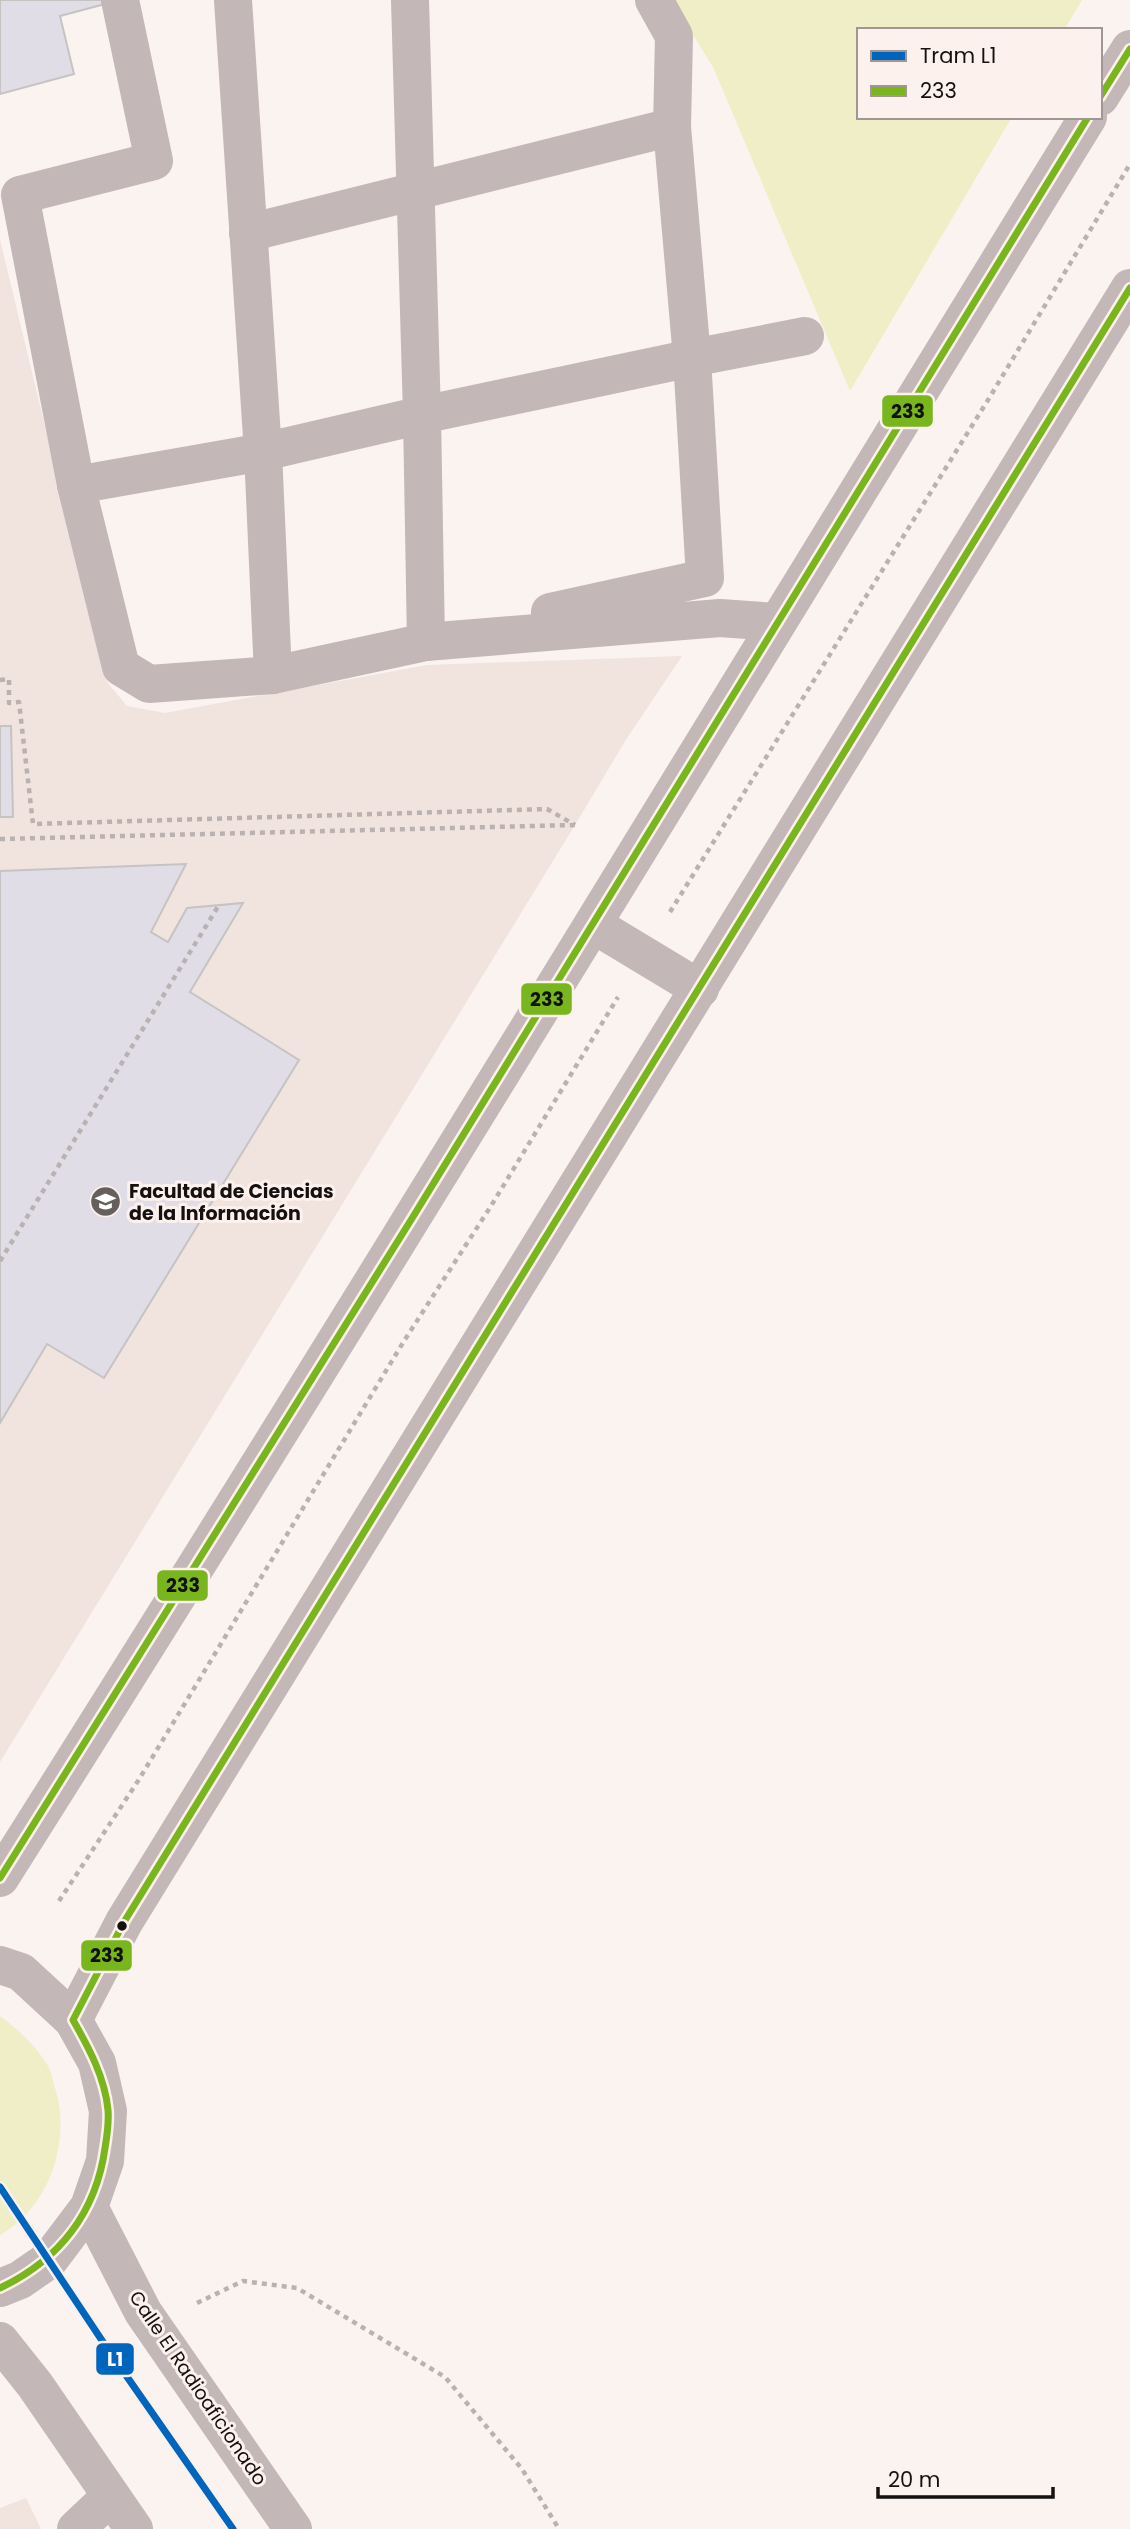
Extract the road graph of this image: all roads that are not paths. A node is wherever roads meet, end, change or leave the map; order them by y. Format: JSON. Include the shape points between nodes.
{"nodes":[{"id":1,"x":120,"y":0,"type":"edge"},
{"id":2,"x":233,"y":0,"type":"edge"},
{"id":3,"x":410,"y":0,"type":"edge"},
{"id":4,"x":654,"y":0,"type":"edge"},
{"id":5,"x":1130,"y":49,"type":"edge"},
{"id":6,"x":1102,"y":94,"type":"edge"},
{"id":7,"x":1087,"y":119,"type":"edge"},
{"id":8,"x":673,"y":127,"type":"junction"},
{"id":9,"x":415,"y":191,"type":"junction"},
{"id":10,"x":248,"y":233,"type":"junction"},
{"id":11,"x":1130,"y":288,"type":"edge"},
{"id":12,"x":805,"y":336,"type":"dead end"},
{"id":13,"x":692,"y":358,"type":"junction"},
{"id":14,"x":422,"y":415,"type":"junction"},
{"id":15,"x":263,"y":452,"type":"junction"},
{"id":16,"x":76,"y":485,"type":"junction"},
{"id":17,"x":777,"y":622,"type":"junction"},
{"id":18,"x":538,"y":633,"type":"junction"},
{"id":19,"x":426,"y":642,"type":"junction"},
{"id":20,"x":273,"y":675,"type":"junction"},
{"id":21,"x":594,"y":925,"type":"junction"},
{"id":22,"x":699,"y":989,"type":"junction"},
{"id":23,"x":0,"y":1878,"type":"edge"},
{"id":24,"x":0,"y":1965,"type":"edge"},
{"id":25,"x":73,"y":2020,"type":"junction"},
{"id":26,"x":89,"y":2207,"type":"junction"},
{"id":27,"x":0,"y":2288,"type":"edge"},
{"id":28,"x":0,"y":2341,"type":"edge"},
{"id":29,"x":111,"y":2497,"type":"junction"},
{"id":30,"x":76,"y":2529,"type":"edge"},
{"id":31,"x":134,"y":2529,"type":"edge"},
{"id":32,"x":293,"y":2529,"type":"edge"}],
"edges":[{"from":1,"to":16,"type":"street","via":[[154,161],[20,195]]},
{"from":2,"to":10,"type":"street"},
{"from":3,"to":9,"type":"street"},
{"from":4,"to":8,"type":"street","via":[[674,36]]},
{"from":5,"to":6,"type":"street"},
{"from":7,"to":17,"type":"street"},
{"from":8,"to":9,"type":"street"},
{"from":8,"to":13,"type":"street"},
{"from":9,"to":10,"type":"street"},
{"from":9,"to":14,"type":"street"},
{"from":10,"to":15,"type":"street"},
{"from":11,"to":22,"type":"street"},
{"from":12,"to":13,"type":"street"},
{"from":13,"to":14,"type":"street"},
{"from":13,"to":18,"type":"street","via":[[705,578],[541,614]]},
{"from":14,"to":15,"type":"street"},
{"from":14,"to":19,"type":"street"},
{"from":15,"to":16,"type":"street"},
{"from":15,"to":20,"type":"street"},
{"from":16,"to":20,"type":"street","via":[[121,667],[149,684]]},
{"from":17,"to":18,"type":"street","via":[[720,618]]},
{"from":17,"to":21,"type":"street"},
{"from":18,"to":19,"type":"street"},
{"from":19,"to":20,"type":"street"},
{"from":21,"to":22,"type":"street"},
{"from":21,"to":23,"type":"street"},
{"from":22,"to":25,"type":"street","via":[[124,1922]]},
{"from":24,"to":25,"type":"street","via":[[21,1972]]},
{"from":25,"to":26,"type":"street","via":[[97,2063],[108,2111],[105,2161]]},
{"from":26,"to":27,"type":"street","via":[[49,2260]]},
{"from":26,"to":32,"type":"street","name":"Calle El Radioaficionado","via":[[143,2312]]},
{"from":28,"to":29,"type":"street"},
{"from":29,"to":30,"type":"street"},
{"from":29,"to":31,"type":"street"}]}
